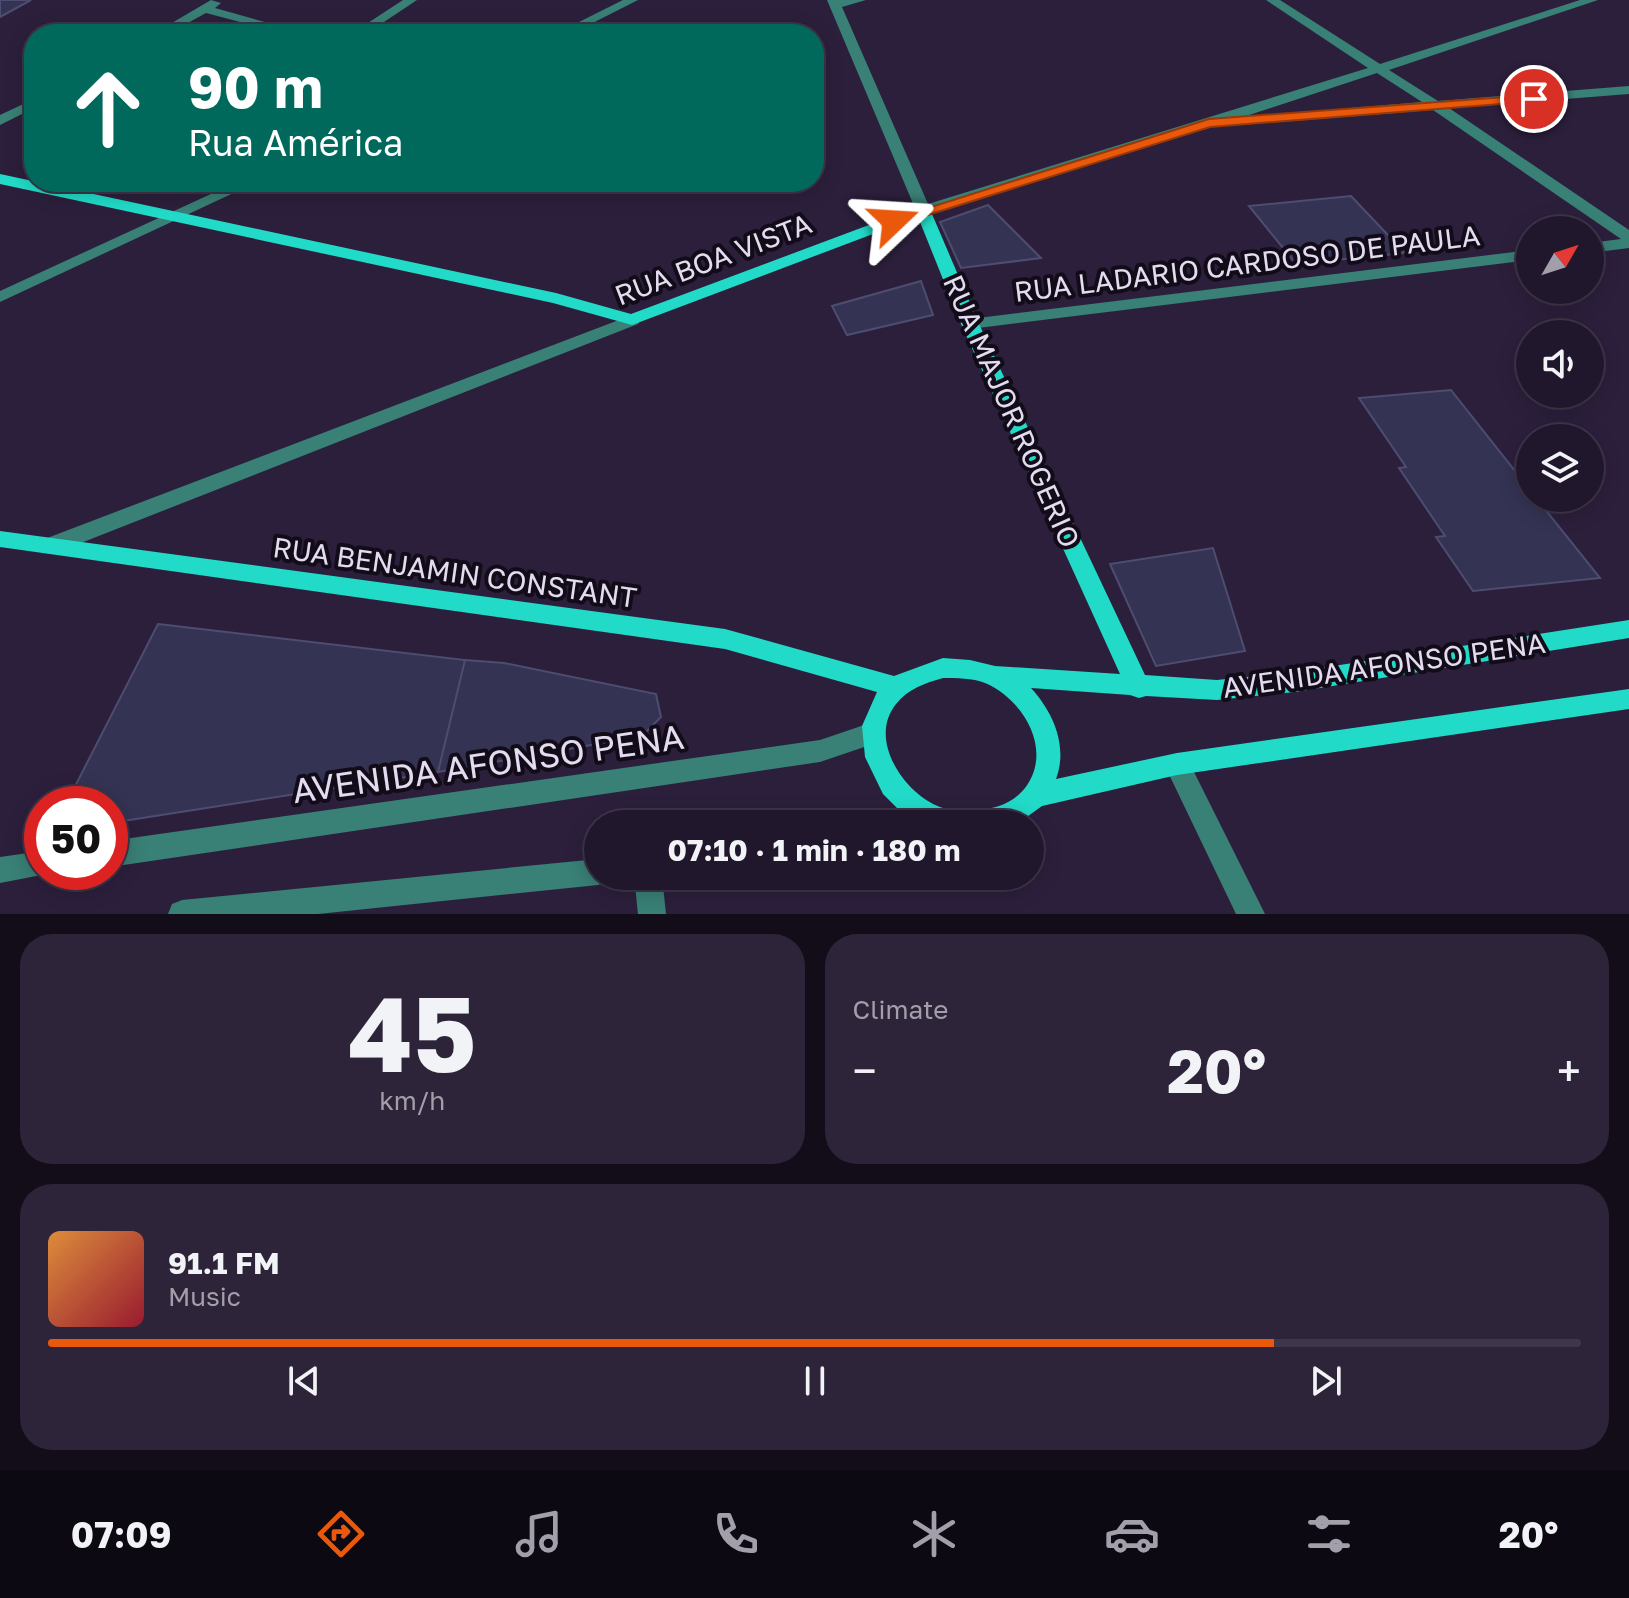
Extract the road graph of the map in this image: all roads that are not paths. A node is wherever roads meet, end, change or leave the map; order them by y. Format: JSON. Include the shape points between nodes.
{"nodes":[{"id":1,"x":220,"y":0,"type":"edge"},
{"id":2,"x":411,"y":0,"type":"edge"},
{"id":3,"x":632,"y":0,"type":"edge"},
{"id":4,"x":860,"y":0,"type":"edge"},
{"id":5,"x":1272,"y":0,"type":"edge"},
{"id":6,"x":1592,"y":0,"type":"edge"},
{"id":7,"x":834,"y":3,"type":"edge"},
{"id":8,"x":205,"y":9,"type":"junction"},
{"id":9,"x":177,"y":24,"type":"edge"},
{"id":10,"x":263,"y":24,"type":"edge"},
{"id":11,"x":373,"y":24,"type":"edge"},
{"id":12,"x":582,"y":24,"type":"edge"},
{"id":13,"x":1374,"y":68,"type":"junction"},
{"id":14,"x":1629,"y":90,"type":"edge"},
{"id":15,"x":1438,"y":107,"type":"junction"},
{"id":16,"x":24,"y":108,"type":"edge"},
{"id":17,"x":0,"y":121,"type":"edge"},
{"id":18,"x":1209,"y":123,"type":"junction"},
{"id":19,"x":0,"y":179,"type":"edge"},
{"id":20,"x":24,"y":184,"type":"edge"},
{"id":21,"x":58,"y":192,"type":"edge"},
{"id":22,"x":228,"y":192,"type":"edge"},
{"id":23,"x":923,"y":210,"type":"junction"},
{"id":24,"x":173,"y":218,"type":"junction"},
{"id":25,"x":1629,"y":240,"type":"edge"},
{"id":26,"x":1604,"y":245,"type":"edge"},
{"id":27,"x":1516,"y":257,"type":"edge"},
{"id":28,"x":0,"y":297,"type":"edge"},
{"id":29,"x":632,"y":320,"type":"junction"},
{"id":30,"x":970,"y":324,"type":"junction"},
{"id":31,"x":0,"y":539,"type":"edge"},
{"id":32,"x":50,"y":546,"type":"junction"},
{"id":33,"x":1629,"y":629,"type":"edge"},
{"id":34,"x":995,"y":676,"type":"junction"},
{"id":35,"x":897,"y":687,"type":"junction"},
{"id":36,"x":1139,"y":688,"type":"junction"},
{"id":37,"x":1629,"y":699,"type":"edge"},
{"id":38,"x":873,"y":733,"type":"junction"},
{"id":39,"x":1177,"y":764,"type":"junction"},
{"id":40,"x":1035,"y":796,"type":"junction"},
{"id":41,"x":919,"y":810,"type":"edge"},
{"id":42,"x":1018,"y":810,"type":"edge"},
{"id":43,"x":128,"y":851,"type":"edge"},
{"id":44,"x":24,"y":867,"type":"edge"},
{"id":45,"x":0,"y":870,"type":"edge"},
{"id":46,"x":584,"y":873,"type":"edge"},
{"id":47,"x":649,"y":890,"type":"edge"},
{"id":48,"x":182,"y":914,"type":"edge"},
{"id":49,"x":652,"y":914,"type":"edge"},
{"id":50,"x":1251,"y":914,"type":"edge"}],
"edges":[{"from":1,"to":8,"type":"street"},
{"from":2,"to":11,"type":"street"},
{"from":3,"to":12,"type":"street"},
{"from":4,"to":7,"type":"street"},
{"from":5,"to":13,"type":"street"},
{"from":6,"to":13,"type":"street","name":"RUA BOA VISTA"},
{"from":7,"to":23,"type":"street","name":"RUA MAJOR ROGERIO"},
{"from":8,"to":9,"type":"street"},
{"from":8,"to":10,"type":"street"},
{"from":13,"to":15,"type":"street"},
{"from":13,"to":18,"type":"street","name":"RUA BOA VISTA"},
{"from":14,"to":15,"type":"street"},
{"from":15,"to":18,"type":"street"},
{"from":15,"to":25,"type":"street"},
{"from":16,"to":17,"type":"street"},
{"from":18,"to":23,"type":"street","name":"RUA BOA VISTA"},
{"from":19,"to":20,"type":"main road"},
{"from":21,"to":24,"type":"main road"},
{"from":22,"to":24,"type":"street"},
{"from":23,"to":29,"type":"main road","name":"RUA BOA VISTA"},
{"from":23,"to":30,"type":"main road","name":"RUA MAJOR ROGERIO"},
{"from":24,"to":28,"type":"street"},
{"from":24,"to":29,"type":"main road","via":[[556,298]]},
{"from":25,"to":26,"type":"street"},
{"from":27,"to":30,"type":"street","name":"RUA LADARIO CARDOSO DE PAULA"},
{"from":29,"to":32,"type":"street","name":"RUA BOA VISTA"},
{"from":30,"to":36,"type":"main road","name":"RUA MAJOR ROGERIO"},
{"from":31,"to":32,"type":"main road","name":"RUA BENJAMIN CONSTANT"},
{"from":32,"to":35,"type":"main road","name":"RUA BENJAMIN CONSTANT","via":[[725,639]]},
{"from":33,"to":36,"type":"main road","name":"AVENIDA AFONSO PENA","via":[[1295,682],[1217,690]]},
{"from":34,"to":35,"type":"main road","name":"AVENIDA AFONSO PENA","via":[[943,668]]},
{"from":34,"to":36,"type":"main road","name":"AVENIDA AFONSO PENA"},
{"from":34,"to":40,"type":"main road","name":"AVENIDA AFONSO PENA","via":[[1019,691],[1047,732],[1046,776]]},
{"from":35,"to":38,"type":"main road","via":[[885,700]]},
{"from":37,"to":39,"type":"main road"},
{"from":38,"to":41,"type":"main road","via":[[877,761],[890,786]]},
{"from":38,"to":43,"type":"street","name":"AVENIDA AFONSO PENA","via":[[820,751]]},
{"from":39,"to":40,"type":"main road"},
{"from":39,"to":50,"type":"street"},
{"from":40,"to":42,"type":"main road"},
{"from":44,"to":45,"type":"street"},
{"from":46,"to":48,"type":"street"},
{"from":47,"to":49,"type":"street"}]}
